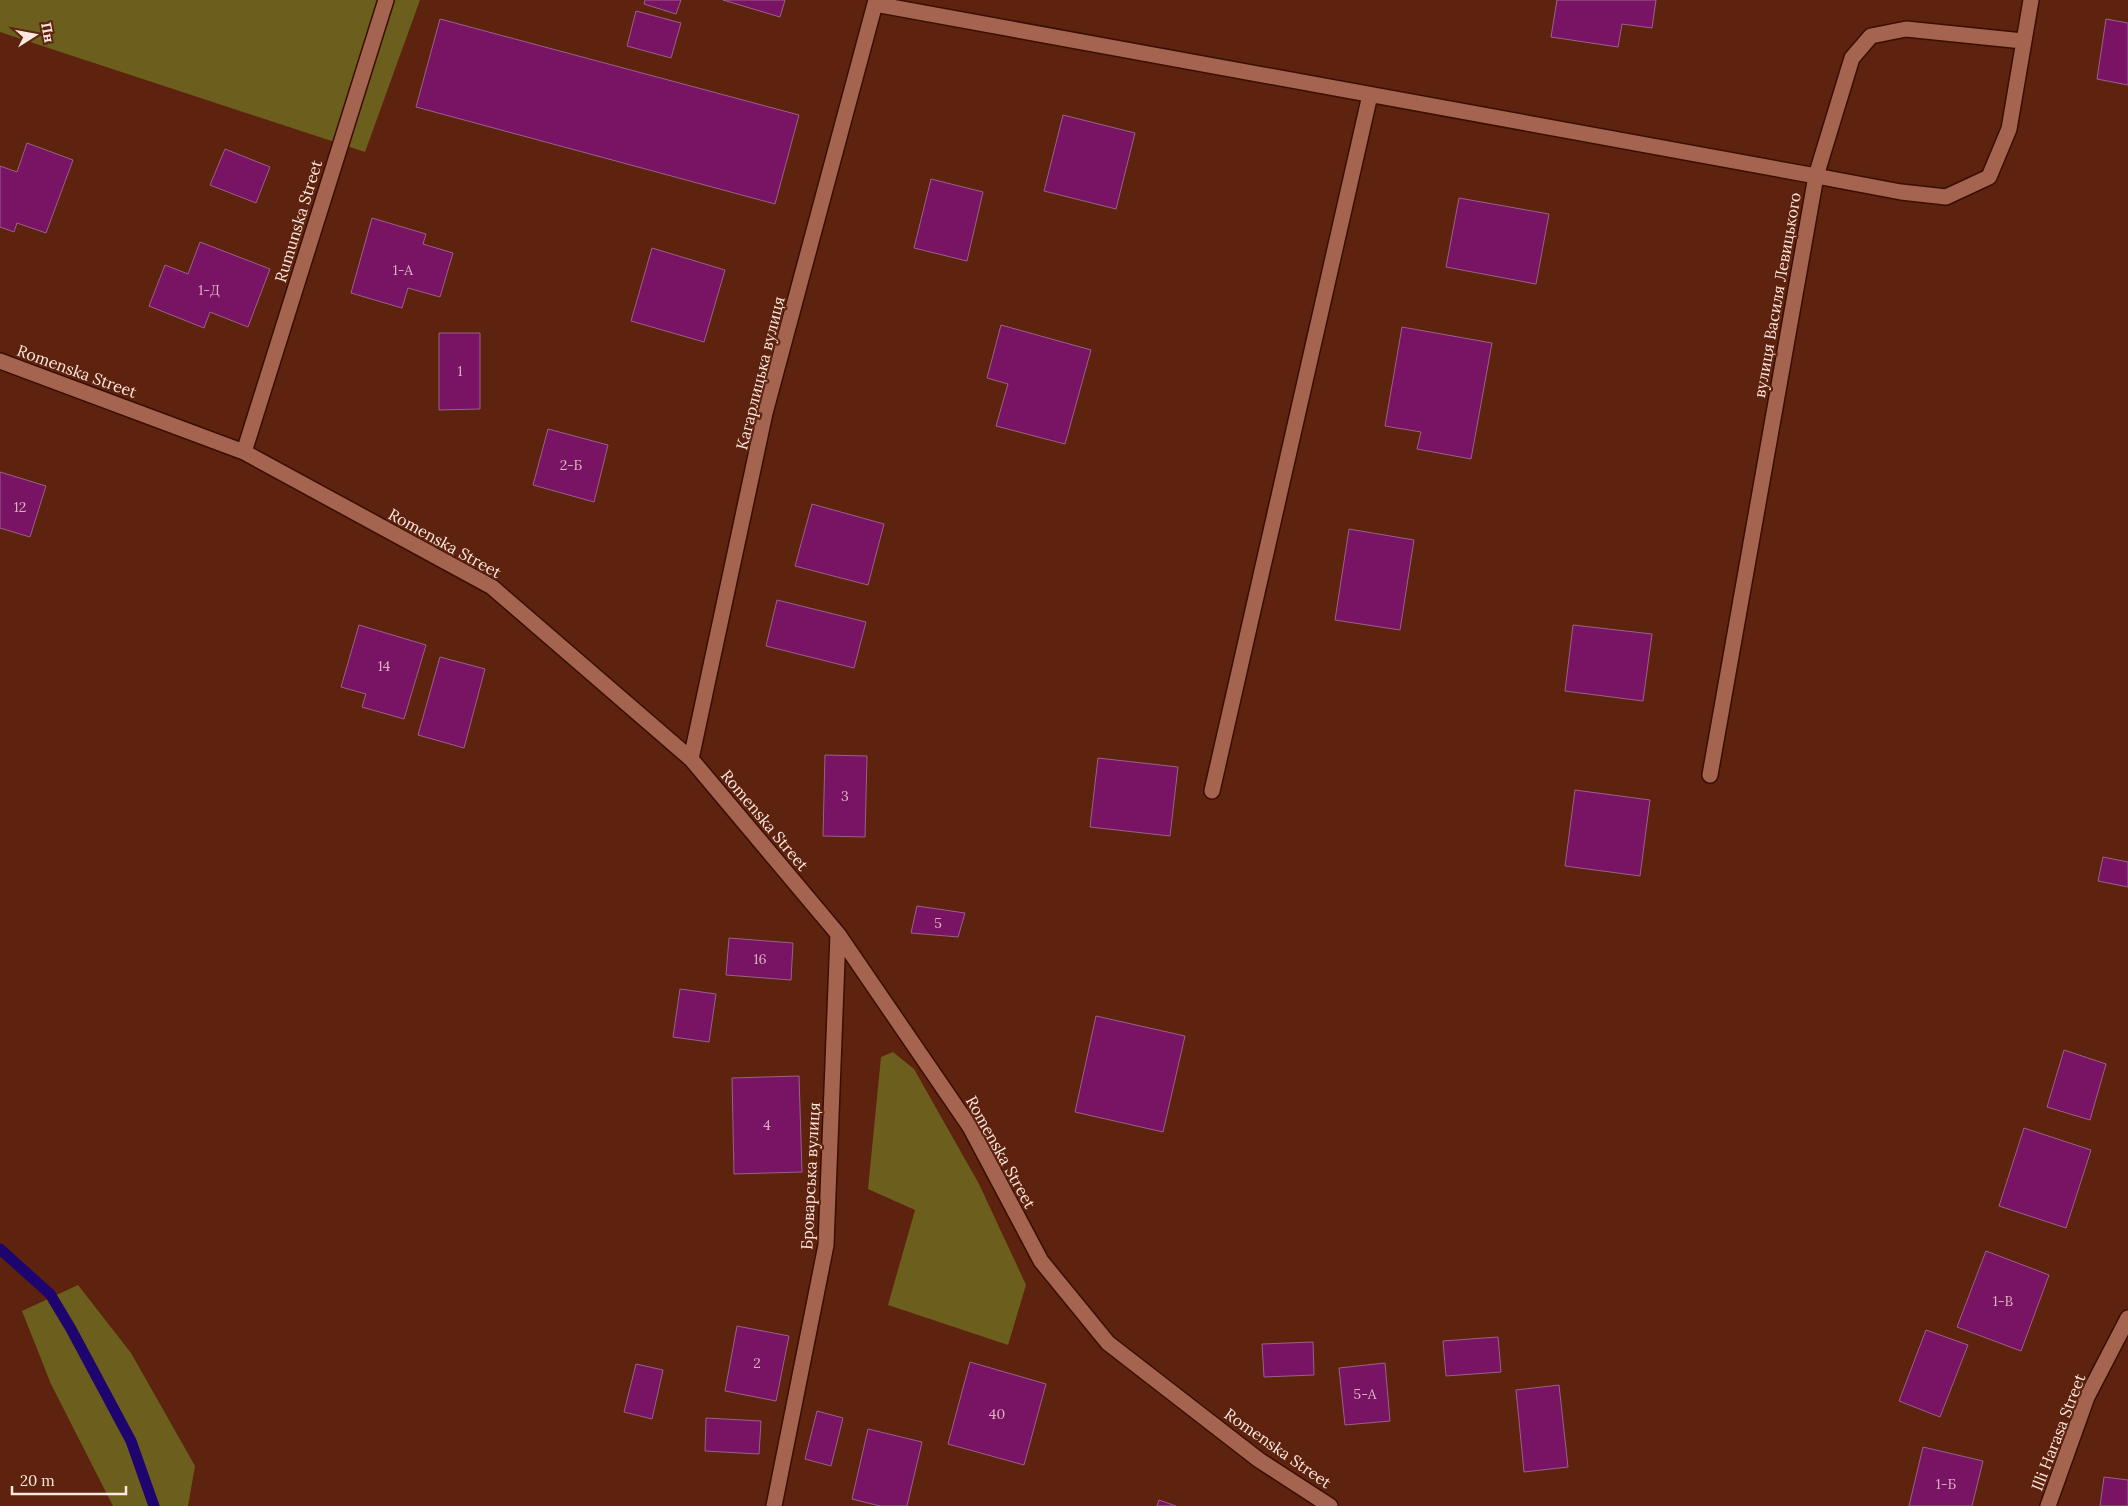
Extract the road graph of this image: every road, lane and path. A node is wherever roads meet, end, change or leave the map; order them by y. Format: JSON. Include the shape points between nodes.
{"nodes":[{"id":1,"x":386,"y":0,"type":"edge"},
{"id":2,"x":2031,"y":0,"type":"edge"},
{"id":3,"x":876,"y":2,"type":"edge"},
{"id":4,"x":2023,"y":41,"type":"junction"},
{"id":5,"x":1370,"y":95,"type":"junction"},
{"id":6,"x":1816,"y":176,"type":"junction"},
{"id":7,"x":0,"y":361,"type":"edge"},
{"id":8,"x":244,"y":452,"type":"junction"},
{"id":9,"x":691,"y":759,"type":"junction"},
{"id":10,"x":1710,"y":775,"type":"dead end"},
{"id":11,"x":1212,"y":791,"type":"dead end"},
{"id":12,"x":838,"y":934,"type":"junction"},
{"id":13,"x":2128,"y":1318,"type":"edge"},
{"id":14,"x":774,"y":1506,"type":"edge"},
{"id":15,"x":1330,"y":1506,"type":"edge"},
{"id":16,"x":2048,"y":1506,"type":"edge"}],
"edges":[{"from":1,"to":8,"type":"street","name":"Rumunska Street"},
{"from":2,"to":4,"type":"street","name":"вулиця Василя Левицького"},
{"from":3,"to":5,"type":"street"},
{"from":3,"to":9,"type":"street","name":"Кагарлицька вулиця","via":[[766,413]]},
{"from":4,"to":6,"type":"street","via":[[1906,29],[1871,36],[1852,58]]},
{"from":4,"to":6,"type":"street","name":"вулиця Василя Левицького","via":[[2009,129],[1989,177],[1946,197]]},
{"from":5,"to":6,"type":"street"},
{"from":5,"to":11,"type":"street"},
{"from":6,"to":10,"type":"street","name":"вулиця Василя Левицького"},
{"from":7,"to":8,"type":"street","name":"Romenska Street"},
{"from":8,"to":9,"type":"street","name":"Romenska Street","via":[[492,587]]},
{"from":9,"to":12,"type":"street","name":"Romenska Street"},
{"from":12,"to":14,"type":"street","name":"Броварська вулиця","via":[[826,1245]]},
{"from":12,"to":15,"type":"street","name":"Romenska Street","via":[[970,1127],[1041,1260],[1108,1343],[1259,1460]]},
{"from":13,"to":16,"type":"street","name":"Illi Harasa Street","via":[[2087,1397]]}]}
